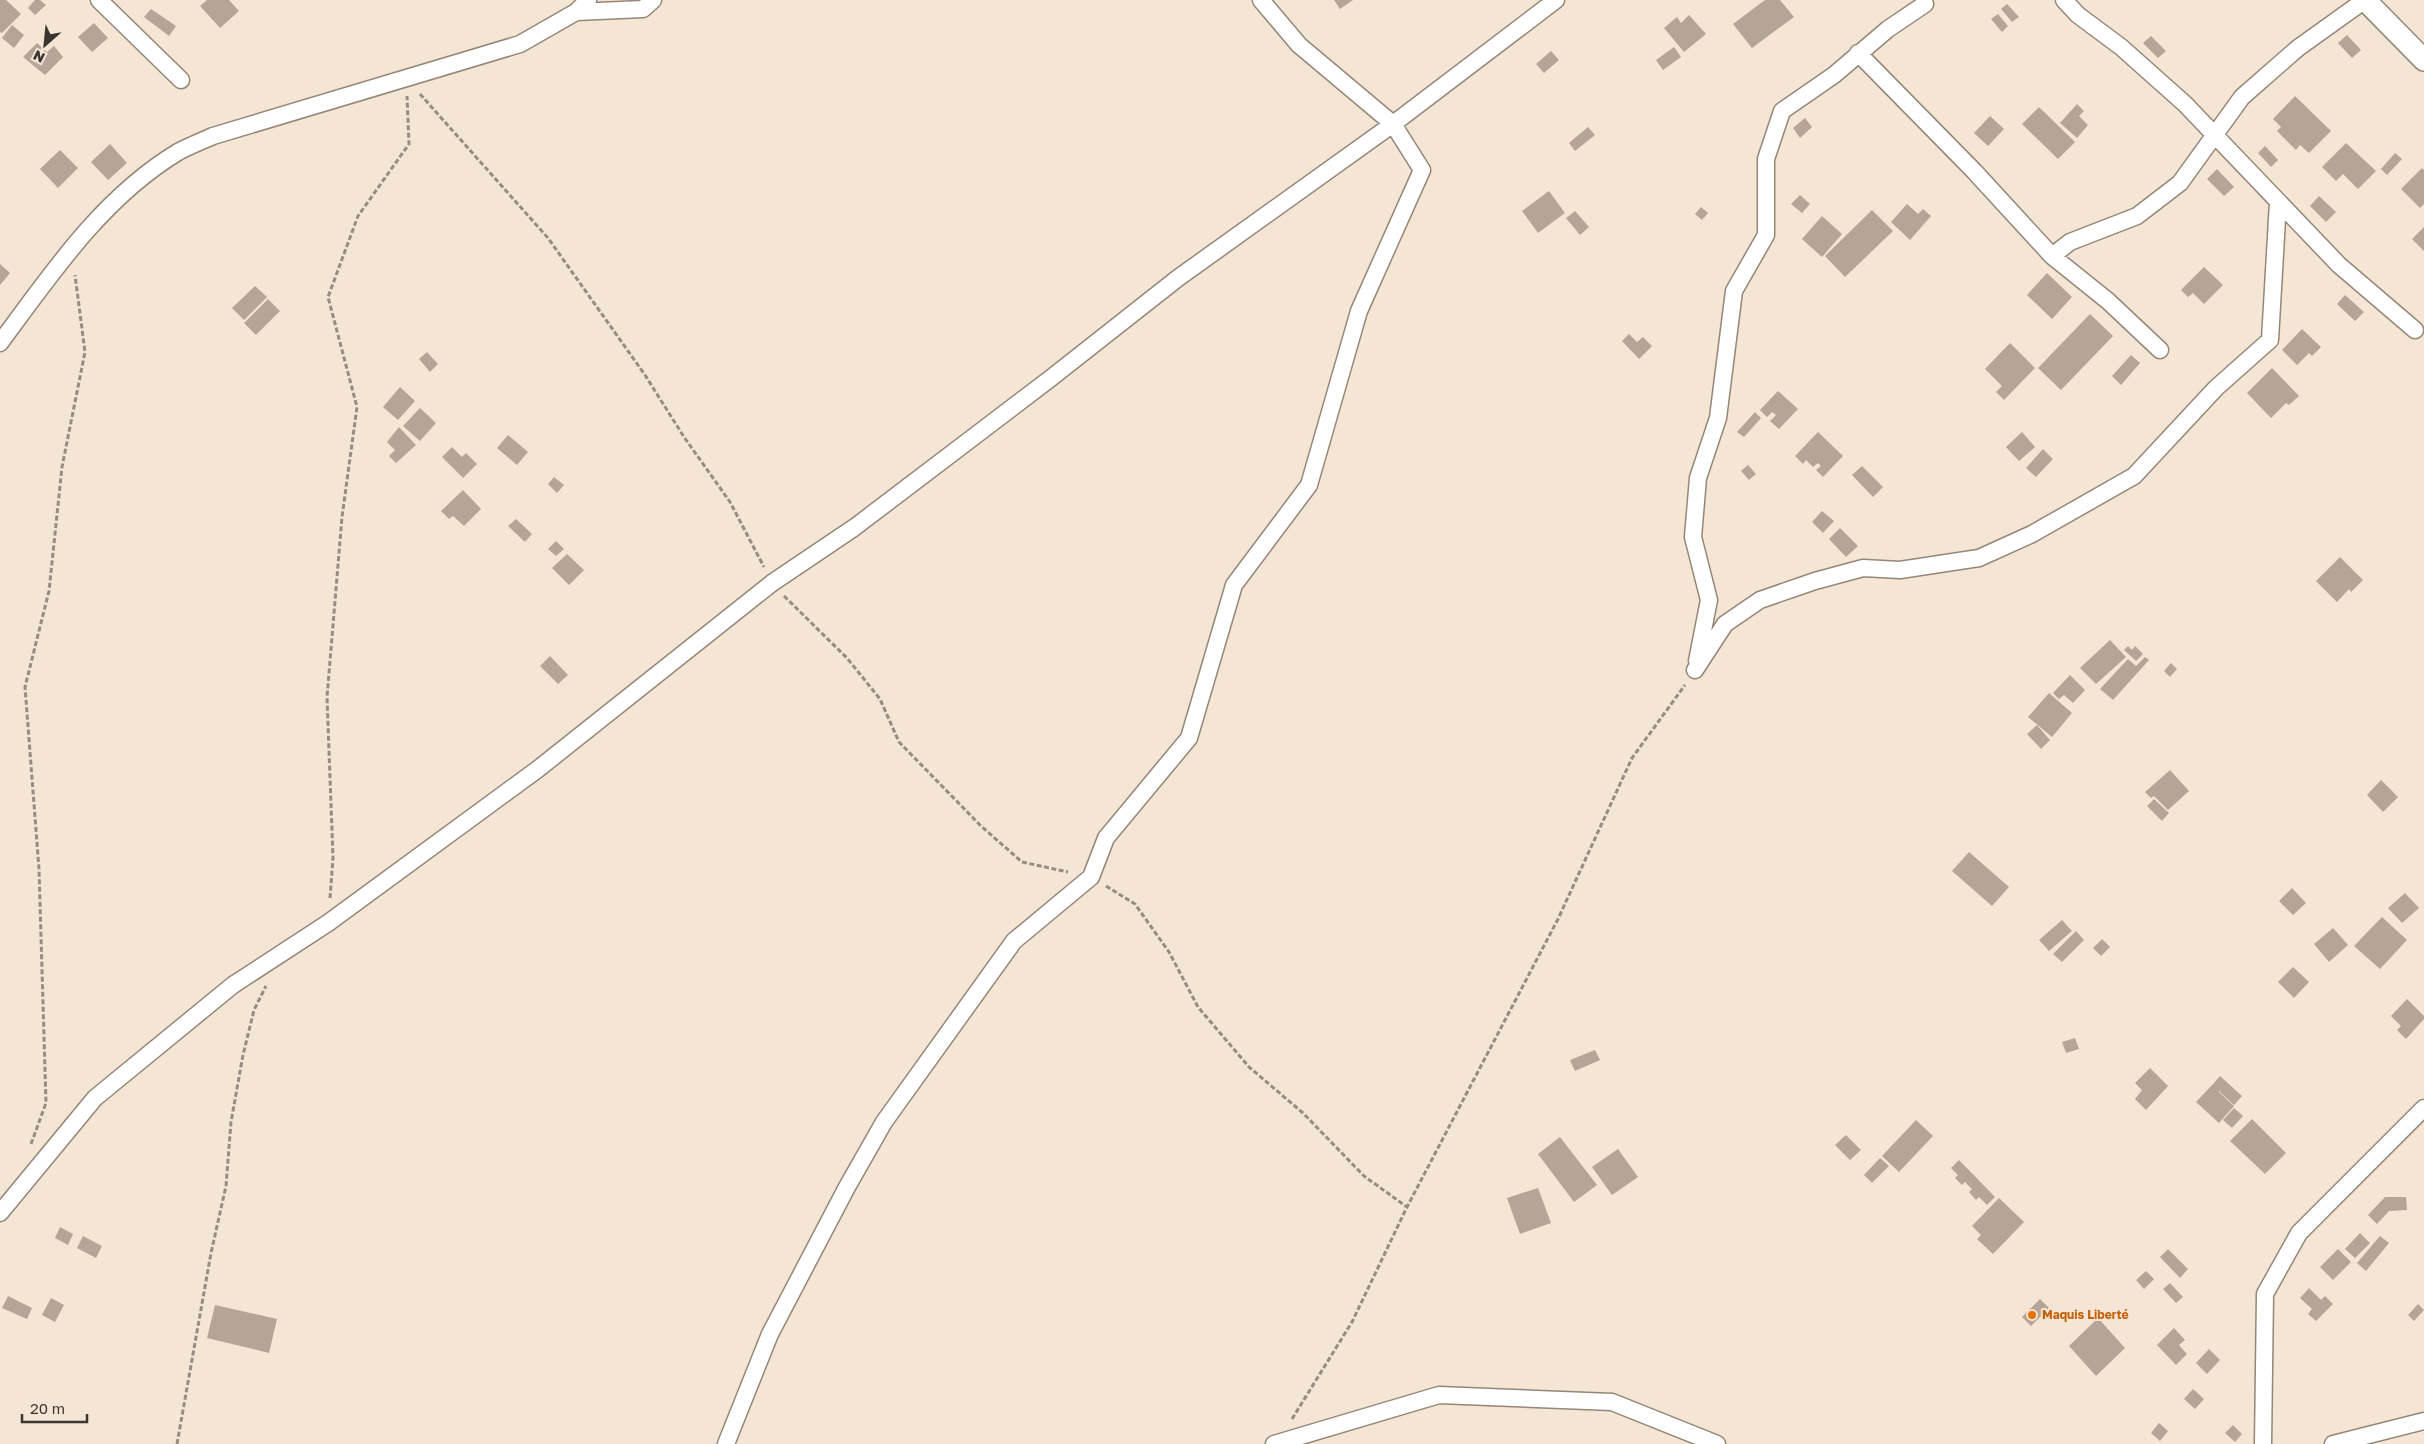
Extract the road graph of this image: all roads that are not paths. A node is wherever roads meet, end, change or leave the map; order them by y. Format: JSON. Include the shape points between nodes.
{"nodes":[{"id":1,"x":99,"y":0,"type":"edge"},
{"id":2,"x":588,"y":0,"type":"edge"},
{"id":3,"x":653,"y":0,"type":"edge"},
{"id":4,"x":1261,"y":0,"type":"edge"},
{"id":5,"x":1556,"y":0,"type":"edge"},
{"id":6,"x":2064,"y":0,"type":"edge"},
{"id":7,"x":2365,"y":0,"type":"edge"},
{"id":8,"x":1925,"y":1,"type":"edge"},
{"id":9,"x":576,"y":12,"type":"junction"},
{"id":10,"x":1858,"y":53,"type":"junction"},
{"id":11,"x":2424,"y":60,"type":"edge"},
{"id":12,"x":181,"y":80,"type":"dead end"},
{"id":13,"x":1393,"y":124,"type":"junction"},
{"id":14,"x":2213,"y":135,"type":"junction"},
{"id":15,"x":2278,"y":202,"type":"junction"},
{"id":16,"x":2052,"y":256,"type":"junction"},
{"id":17,"x":2415,"y":330,"type":"dead end"},
{"id":18,"x":0,"y":343,"type":"edge"},
{"id":19,"x":2160,"y":350,"type":"dead end"},
{"id":20,"x":2424,"y":1108,"type":"edge"},
{"id":21,"x":0,"y":1213,"type":"edge"},
{"id":22,"x":2424,"y":1421,"type":"edge"},
{"id":23,"x":1275,"y":1443,"type":"edge"},
{"id":24,"x":726,"y":1444,"type":"edge"},
{"id":25,"x":1717,"y":1444,"type":"edge"},
{"id":26,"x":2263,"y":1444,"type":"edge"},
{"id":27,"x":2334,"y":1444,"type":"edge"}],
"edges":[{"from":1,"to":12,"type":"street"},
{"from":2,"to":9,"type":"street"},
{"from":3,"to":9,"type":"street","via":[[643,9]]},
{"from":4,"to":13,"type":"street","via":[[1299,46]]},
{"from":5,"to":13,"type":"street"},
{"from":6,"to":14,"type":"street","via":[[2185,104]]},
{"from":7,"to":11,"type":"street"},
{"from":7,"to":14,"type":"street","via":[[2298,48],[2242,97]]},
{"from":8,"to":10,"type":"street"},
{"from":9,"to":18,"type":"street","via":[[520,44],[213,136],[179,152],[126,190],[71,247]]},
{"from":10,"to":15,"type":"street","via":[[1834,75],[1782,111],[1766,159],[1766,235],[1734,291],[1718,418],[1698,478],[1693,537],[1709,600],[1695,670],[1725,624],[1760,600],[1864,568],[1900,570],[1979,558],[2032,534],[2134,476],[2216,388],[2270,340]]},
{"from":10,"to":16,"type":"street","via":[[1974,170]]},
{"from":13,"to":21,"type":"street","via":[[1178,278],[855,528],[772,583],[538,769],[328,923],[232,985],[95,1098]]},
{"from":13,"to":24,"type":"street","via":[[1422,170],[1359,311],[1309,485],[1234,585],[1188,738],[1106,838],[1091,877],[1014,941],[884,1122],[770,1334]]},
{"from":14,"to":15,"type":"street"},
{"from":14,"to":16,"type":"street","via":[[2180,183],[2137,216],[2070,242]]},
{"from":15,"to":17,"type":"street","via":[[2339,265]]},
{"from":16,"to":19,"type":"street","via":[[2108,301]]},
{"from":20,"to":26,"type":"street","via":[[2299,1233],[2265,1294]]},
{"from":22,"to":27,"type":"street"},
{"from":23,"to":25,"type":"street","via":[[1439,1395],[1612,1402]]}]}
